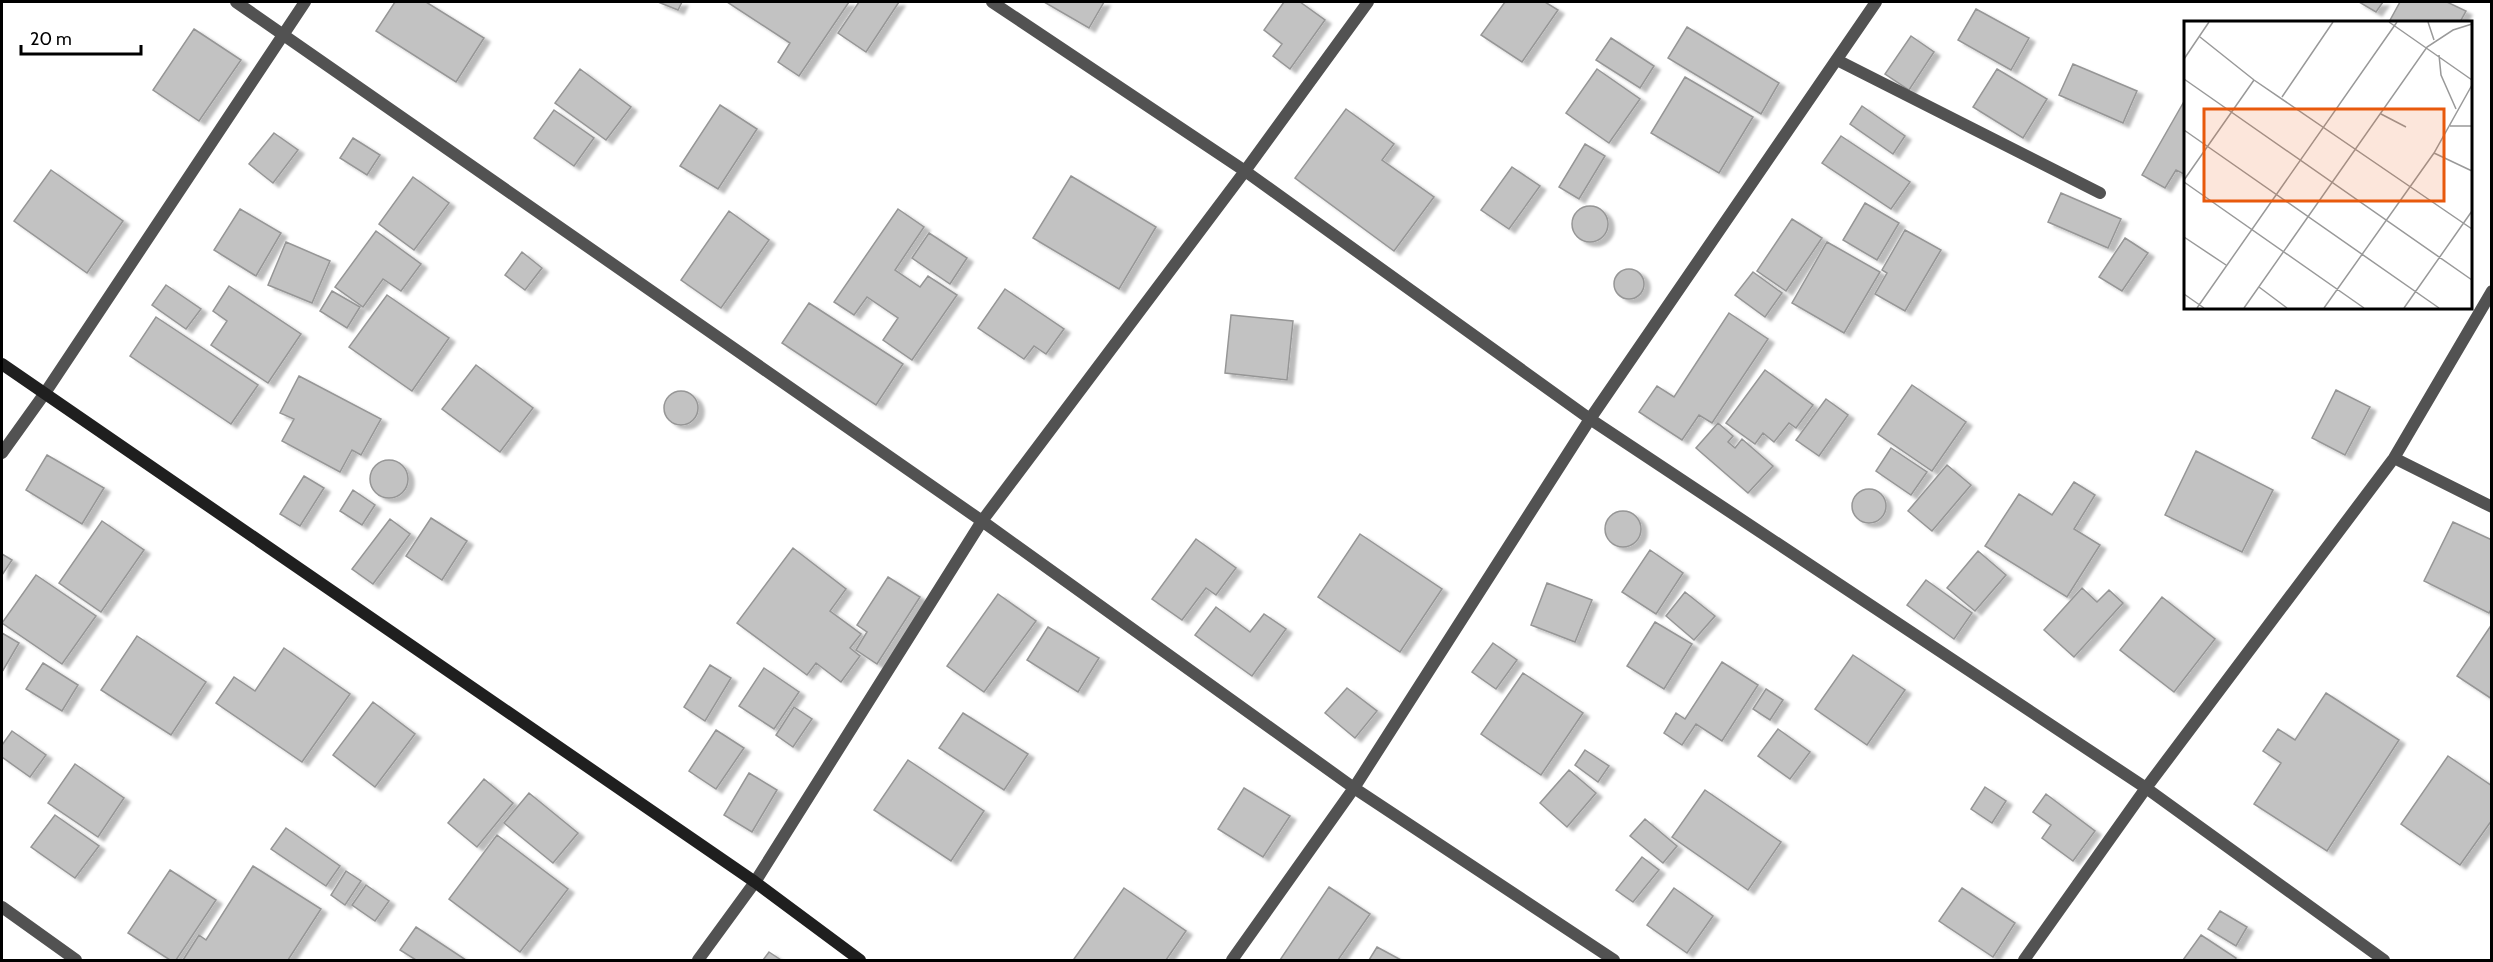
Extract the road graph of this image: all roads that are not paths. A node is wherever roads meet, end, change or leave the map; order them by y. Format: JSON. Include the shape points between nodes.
{"nodes":[{"id":1,"x":236,"y":2,"type":"edge"},
{"id":2,"x":305,"y":2,"type":"edge"},
{"id":3,"x":992,"y":2,"type":"edge"},
{"id":4,"x":1368,"y":2,"type":"edge"},
{"id":5,"x":1876,"y":2,"type":"edge"},
{"id":6,"x":282,"y":34,"type":"junction"},
{"id":7,"x":1837,"y":60,"type":"junction"},
{"id":8,"x":1245,"y":171,"type":"junction"},
{"id":9,"x":2100,"y":193,"type":"dead end"},
{"id":10,"x":2492,"y":291,"type":"edge"},
{"id":11,"x":2,"y":364,"type":"edge"},
{"id":12,"x":45,"y":393,"type":"junction"},
{"id":13,"x":1590,"y":419,"type":"junction"},
{"id":14,"x":2,"y":453,"type":"edge"},
{"id":15,"x":2394,"y":458,"type":"junction"},
{"id":16,"x":2492,"y":507,"type":"edge"},
{"id":17,"x":982,"y":521,"type":"junction"},
{"id":18,"x":1354,"y":788,"type":"junction"},
{"id":19,"x":2146,"y":788,"type":"junction"},
{"id":20,"x":755,"y":882,"type":"junction"},
{"id":21,"x":2,"y":907,"type":"edge"},
{"id":22,"x":76,"y":960,"type":"edge"},
{"id":23,"x":698,"y":960,"type":"edge"},
{"id":24,"x":860,"y":960,"type":"edge"},
{"id":25,"x":1232,"y":960,"type":"edge"},
{"id":26,"x":1614,"y":960,"type":"edge"},
{"id":27,"x":2024,"y":960,"type":"edge"},
{"id":28,"x":2384,"y":960,"type":"edge"}],
"edges":[{"from":1,"to":6,"type":"street"},
{"from":2,"to":6,"type":"street"},
{"from":3,"to":8,"type":"street"},
{"from":4,"to":8,"type":"street"},
{"from":5,"to":7,"type":"street"},
{"from":6,"to":12,"type":"street"},
{"from":6,"to":17,"type":"street"},
{"from":7,"to":9,"type":"street"},
{"from":7,"to":13,"type":"street"},
{"from":8,"to":13,"type":"street"},
{"from":8,"to":17,"type":"street"},
{"from":10,"to":15,"type":"street"},
{"from":11,"to":12,"type":"street"},
{"from":12,"to":14,"type":"street"},
{"from":12,"to":20,"type":"street"},
{"from":13,"to":18,"type":"street"},
{"from":13,"to":19,"type":"street"},
{"from":15,"to":16,"type":"street"},
{"from":15,"to":19,"type":"street"},
{"from":17,"to":18,"type":"street"},
{"from":17,"to":20,"type":"street"},
{"from":18,"to":25,"type":"street"},
{"from":18,"to":26,"type":"street"},
{"from":19,"to":27,"type":"street"},
{"from":19,"to":28,"type":"street"},
{"from":20,"to":23,"type":"street"},
{"from":20,"to":24,"type":"street"},
{"from":21,"to":22,"type":"street"}]}
